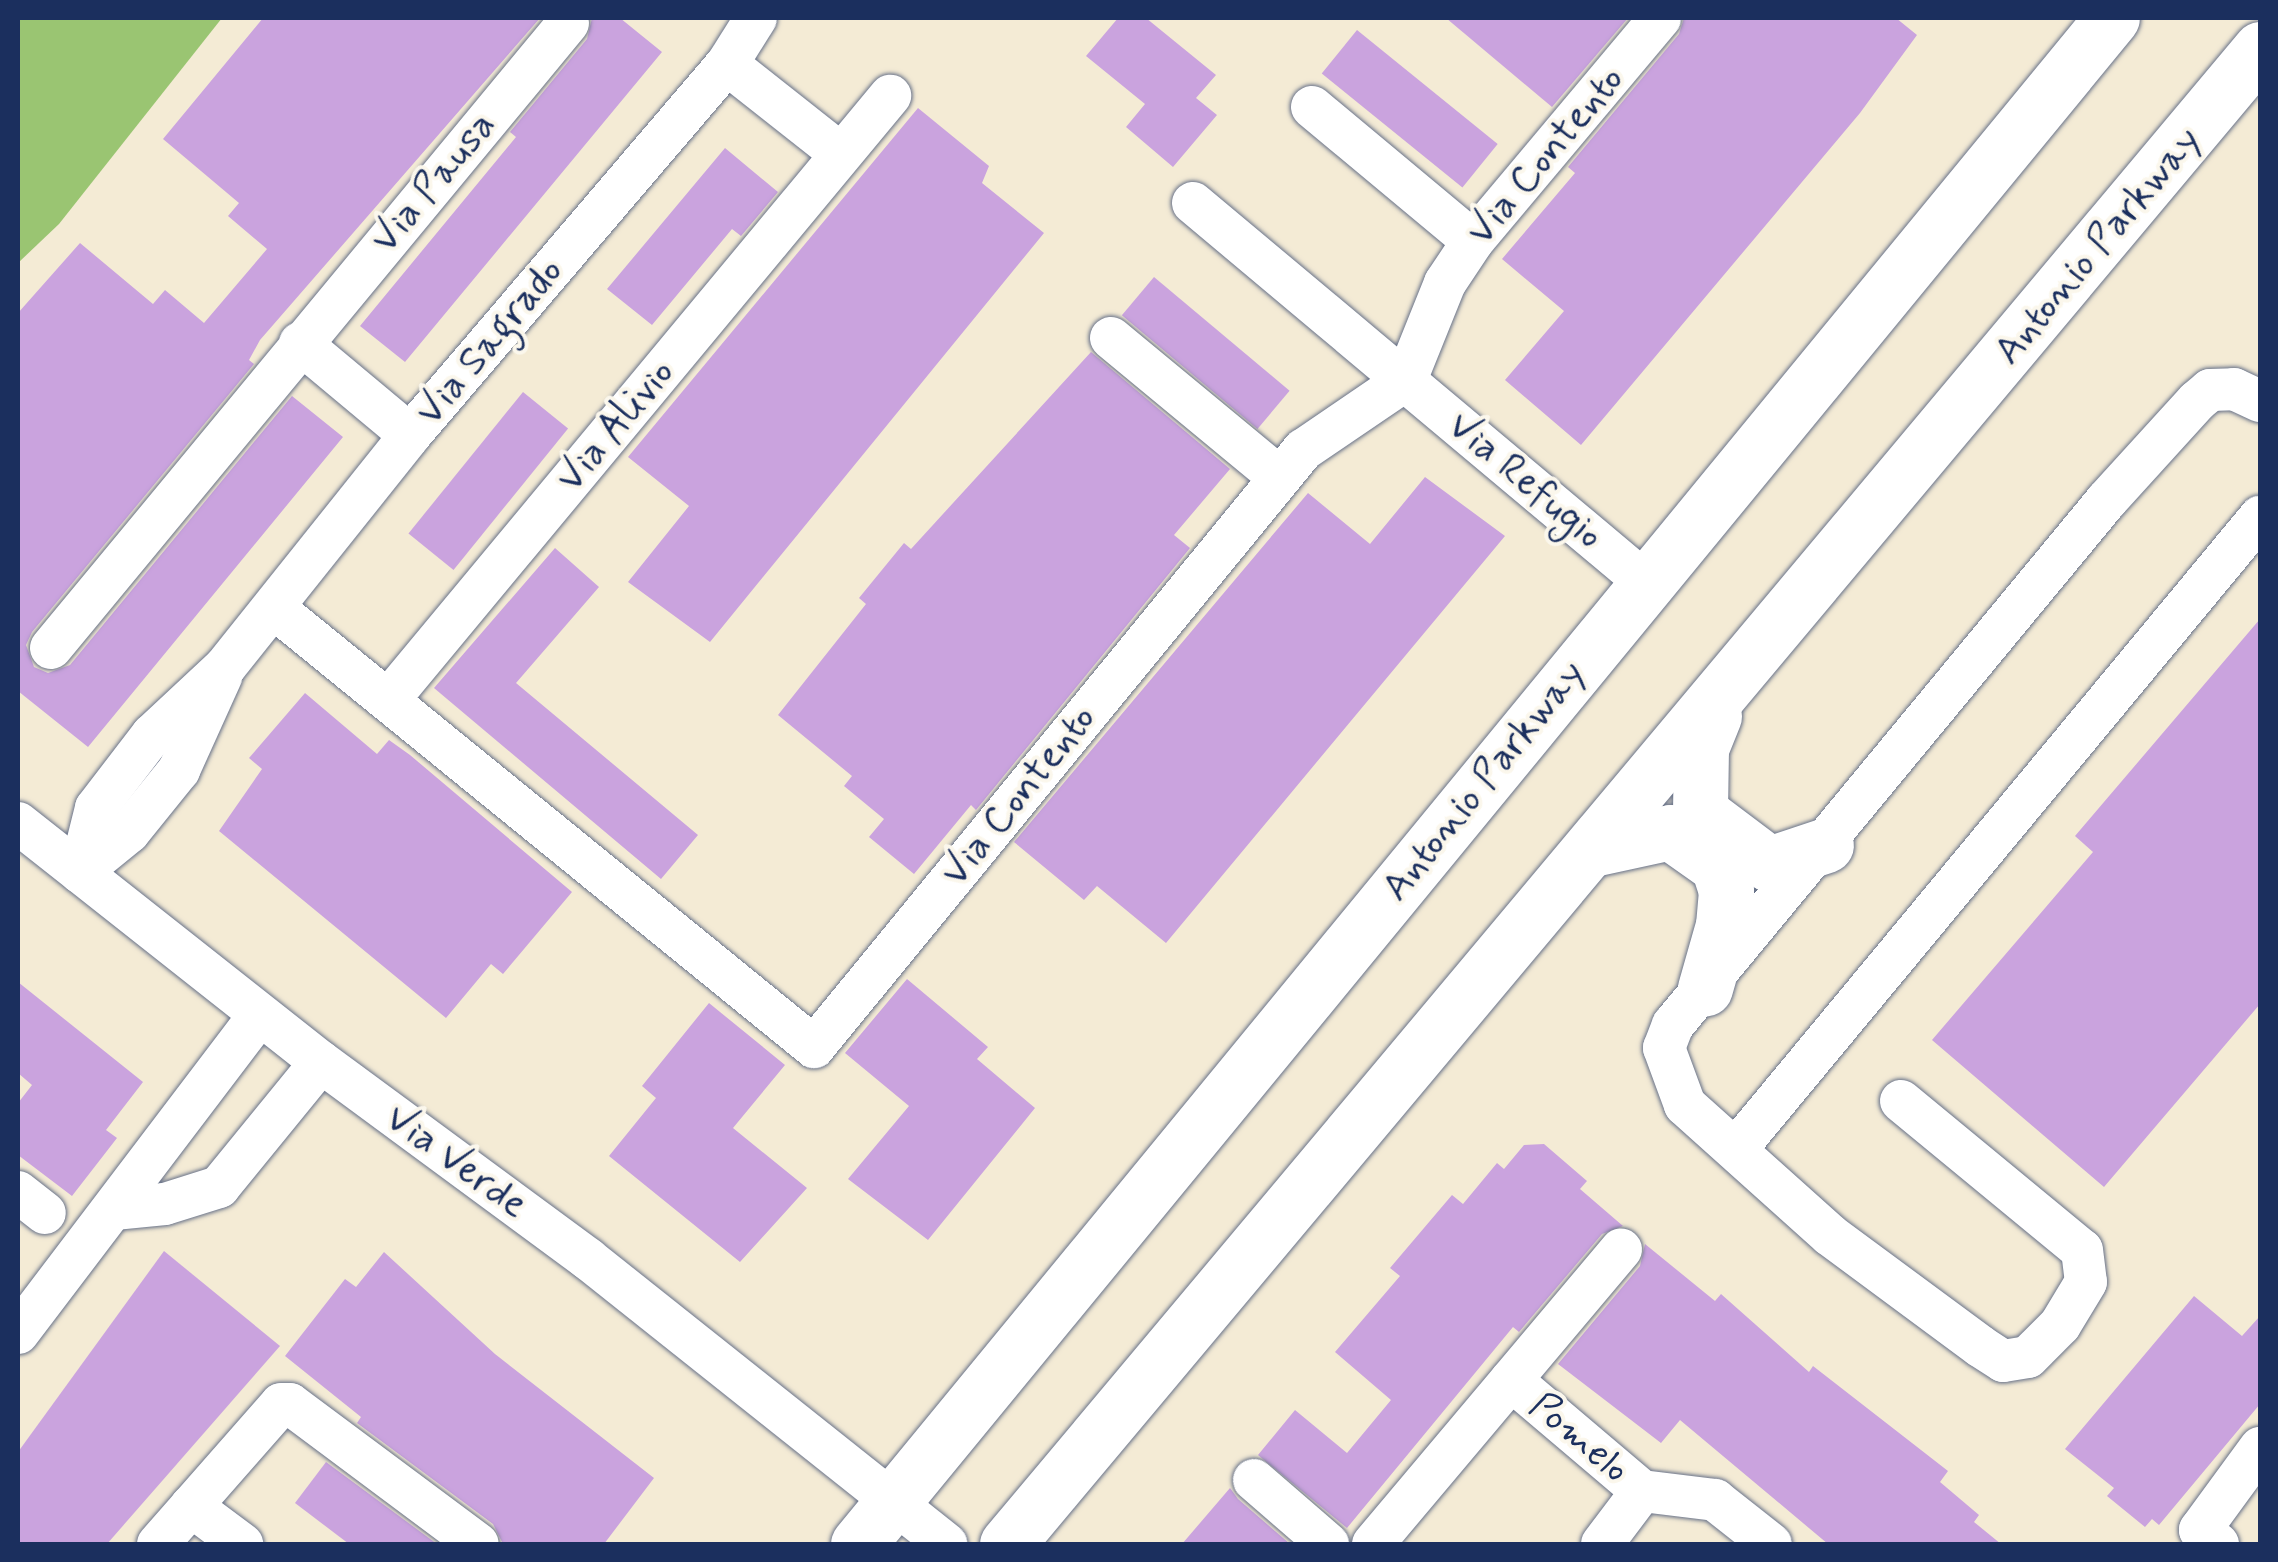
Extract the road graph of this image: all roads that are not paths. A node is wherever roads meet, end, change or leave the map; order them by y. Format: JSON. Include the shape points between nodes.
{"nodes":[{"id":1,"x":756,"y":18,"type":"edge"},
{"id":2,"x":1660,"y":18,"type":"edge"},
{"id":3,"x":2112,"y":18,"type":"edge"},
{"id":4,"x":568,"y":23,"type":"dead end"},
{"id":5,"x":2260,"y":50,"type":"edge"},
{"id":6,"x":727,"y":64,"type":"junction"},
{"id":7,"x":890,"y":96,"type":"dead end"},
{"id":8,"x":1312,"y":107,"type":"dead end"},
{"id":9,"x":841,"y":154,"type":"junction"},
{"id":10,"x":1193,"y":203,"type":"dead end"},
{"id":11,"x":1473,"y":241,"type":"junction"},
{"id":12,"x":1111,"y":338,"type":"dead end"},
{"id":13,"x":300,"y":343,"type":"junction"},
{"id":14,"x":1406,"y":380,"type":"junction"},
{"id":15,"x":2260,"y":400,"type":"edge"},
{"id":16,"x":410,"y":435,"type":"junction"},
{"id":17,"x":1279,"y":477,"type":"junction"},
{"id":18,"x":2260,"y":516,"type":"edge"},
{"id":19,"x":1644,"y":581,"type":"junction"},
{"id":20,"x":274,"y":608,"type":"junction"},
{"id":21,"x":51,"y":648,"type":"dead end"},
{"id":22,"x":1723,"y":693,"type":"junction"},
{"id":23,"x":390,"y":698,"type":"junction"},
{"id":24,"x":18,"y":823,"type":"edge"},
{"id":25,"x":1826,"y":845,"type":"junction"},
{"id":26,"x":1593,"y":848,"type":"junction"},
{"id":27,"x":80,"y":872,"type":"junction"},
{"id":28,"x":1705,"y":988,"type":"junction"},
{"id":29,"x":259,"y":1015,"type":"junction"},
{"id":30,"x":321,"y":1062,"type":"junction"},
{"id":31,"x":1901,"y":1101,"type":"dead end"},
{"id":32,"x":1737,"y":1148,"type":"junction"},
{"id":33,"x":114,"y":1209,"type":"junction"},
{"id":34,"x":1621,"y":1250,"type":"dead end"},
{"id":35,"x":18,"y":1333,"type":"edge"},
{"id":36,"x":1511,"y":1380,"type":"junction"},
{"id":37,"x":2260,"y":1448,"type":"edge"},
{"id":38,"x":1254,"y":1480,"type":"dead end"},
{"id":39,"x":1642,"y":1492,"type":"junction"},
{"id":40,"x":893,"y":1502,"type":"junction"},
{"id":41,"x":190,"y":1506,"type":"junction"},
{"id":42,"x":158,"y":1544,"type":"edge"},
{"id":43,"x":242,"y":1544,"type":"edge"},
{"id":44,"x":478,"y":1544,"type":"edge"},
{"id":45,"x":858,"y":1544,"type":"edge"},
{"id":46,"x":946,"y":1544,"type":"edge"},
{"id":47,"x":1007,"y":1544,"type":"edge"},
{"id":48,"x":1328,"y":1544,"type":"edge"},
{"id":49,"x":1373,"y":1544,"type":"edge"},
{"id":50,"x":1602,"y":1544,"type":"edge"},
{"id":51,"x":1770,"y":1544,"type":"edge"},
{"id":52,"x":2218,"y":1544,"type":"edge"}],
"edges":[{"from":1,"to":6,"type":"street","name":"Via Sagrado"},
{"from":2,"to":11,"type":"street","name":"Via Contento"},
{"from":3,"to":19,"type":"main road","name":"Antonio Parkway"},
{"from":4,"to":13,"type":"street","name":"Via Pausa"},
{"from":5,"to":22,"type":"main road","name":"Antonio Parkway"},
{"from":6,"to":9,"type":"street"},
{"from":6,"to":16,"type":"street","name":"Via Sagrado"},
{"from":7,"to":9,"type":"street","name":"Via Alivio"},
{"from":8,"to":11,"type":"street"},
{"from":9,"to":23,"type":"street","name":"Via Alivio"},
{"from":10,"to":14,"type":"street","name":"Via Refugio"},
{"from":11,"to":14,"type":"street","name":"Via Contento","via":[[1445,282]]},
{"from":12,"to":17,"type":"street"},
{"from":13,"to":16,"type":"street"},
{"from":13,"to":21,"type":"street","name":"Via Pausa"},
{"from":14,"to":17,"type":"street","name":"Via Contento","via":[[1303,450]]},
{"from":14,"to":19,"type":"street","name":"Via Refugio"},
{"from":15,"to":25,"type":"street","via":[[2234,389],[2210,390],[2196,401],[2106,501]]},
{"from":16,"to":20,"type":"street","name":"Via Sagrado"},
{"from":17,"to":23,"type":"street","name":"Via Contento","via":[[814,1047]]},
{"from":18,"to":32,"type":"street"},
{"from":19,"to":40,"type":"main road","name":"Antonio Parkway","via":[[1189,1149]]},
{"from":20,"to":23,"type":"street","name":"Via Contento"},
{"from":20,"to":27,"type":"street","name":"Via Sagrado","via":[[225,667],[179,770],[129,832]]},
{"from":22,"to":25,"type":"main road","via":[[1702,748],[1700,812],[1769,864]]},
{"from":22,"to":26,"type":"main road","name":"Antonio Parkway"},
{"from":24,"to":27,"type":"street","name":"Via Verde"},
{"from":25,"to":28,"type":"street"},
{"from":26,"to":28,"type":"main road","via":[[1670,832],[1718,866],[1726,892],[1723,925]]},
{"from":26,"to":47,"type":"main road","name":"Antonio Parkway"},
{"from":27,"to":29,"type":"street","name":"Via Verde"},
{"from":28,"to":32,"type":"street","via":[[1664,1048],[1685,1104]]},
{"from":29,"to":30,"type":"street","name":"Via Verde"},
{"from":29,"to":33,"type":"street"},
{"from":30,"to":33,"type":"street","via":[[219,1188],[165,1204]]},
{"from":30,"to":40,"type":"street","name":"Via Verde","via":[[588,1259]]},
{"from":31,"to":32,"type":"street","via":[[2082,1250],[2086,1282],[2060,1325],[2028,1357],[2004,1360],[1980,1346],[1830,1236]]},
{"from":33,"to":35,"type":"street"},
{"from":34,"to":36,"type":"street","name":"Pomelo"},
{"from":36,"to":39,"type":"street","name":"Pomelo"},
{"from":36,"to":49,"type":"street","name":"Pomelo"},
{"from":37,"to":52,"type":"street","via":[[2200,1530]]},
{"from":38,"to":48,"type":"street"},
{"from":39,"to":50,"type":"street","name":"Pomelo"},
{"from":39,"to":51,"type":"street","via":[[1715,1500]]},
{"from":40,"to":45,"type":"main road","name":"Antonio Parkway"},
{"from":40,"to":46,"type":"street","name":"Via Verde"},
{"from":41,"to":42,"type":"street"},
{"from":41,"to":43,"type":"street"},
{"from":41,"to":44,"type":"street","via":[[275,1408],[290,1404]]}]}
